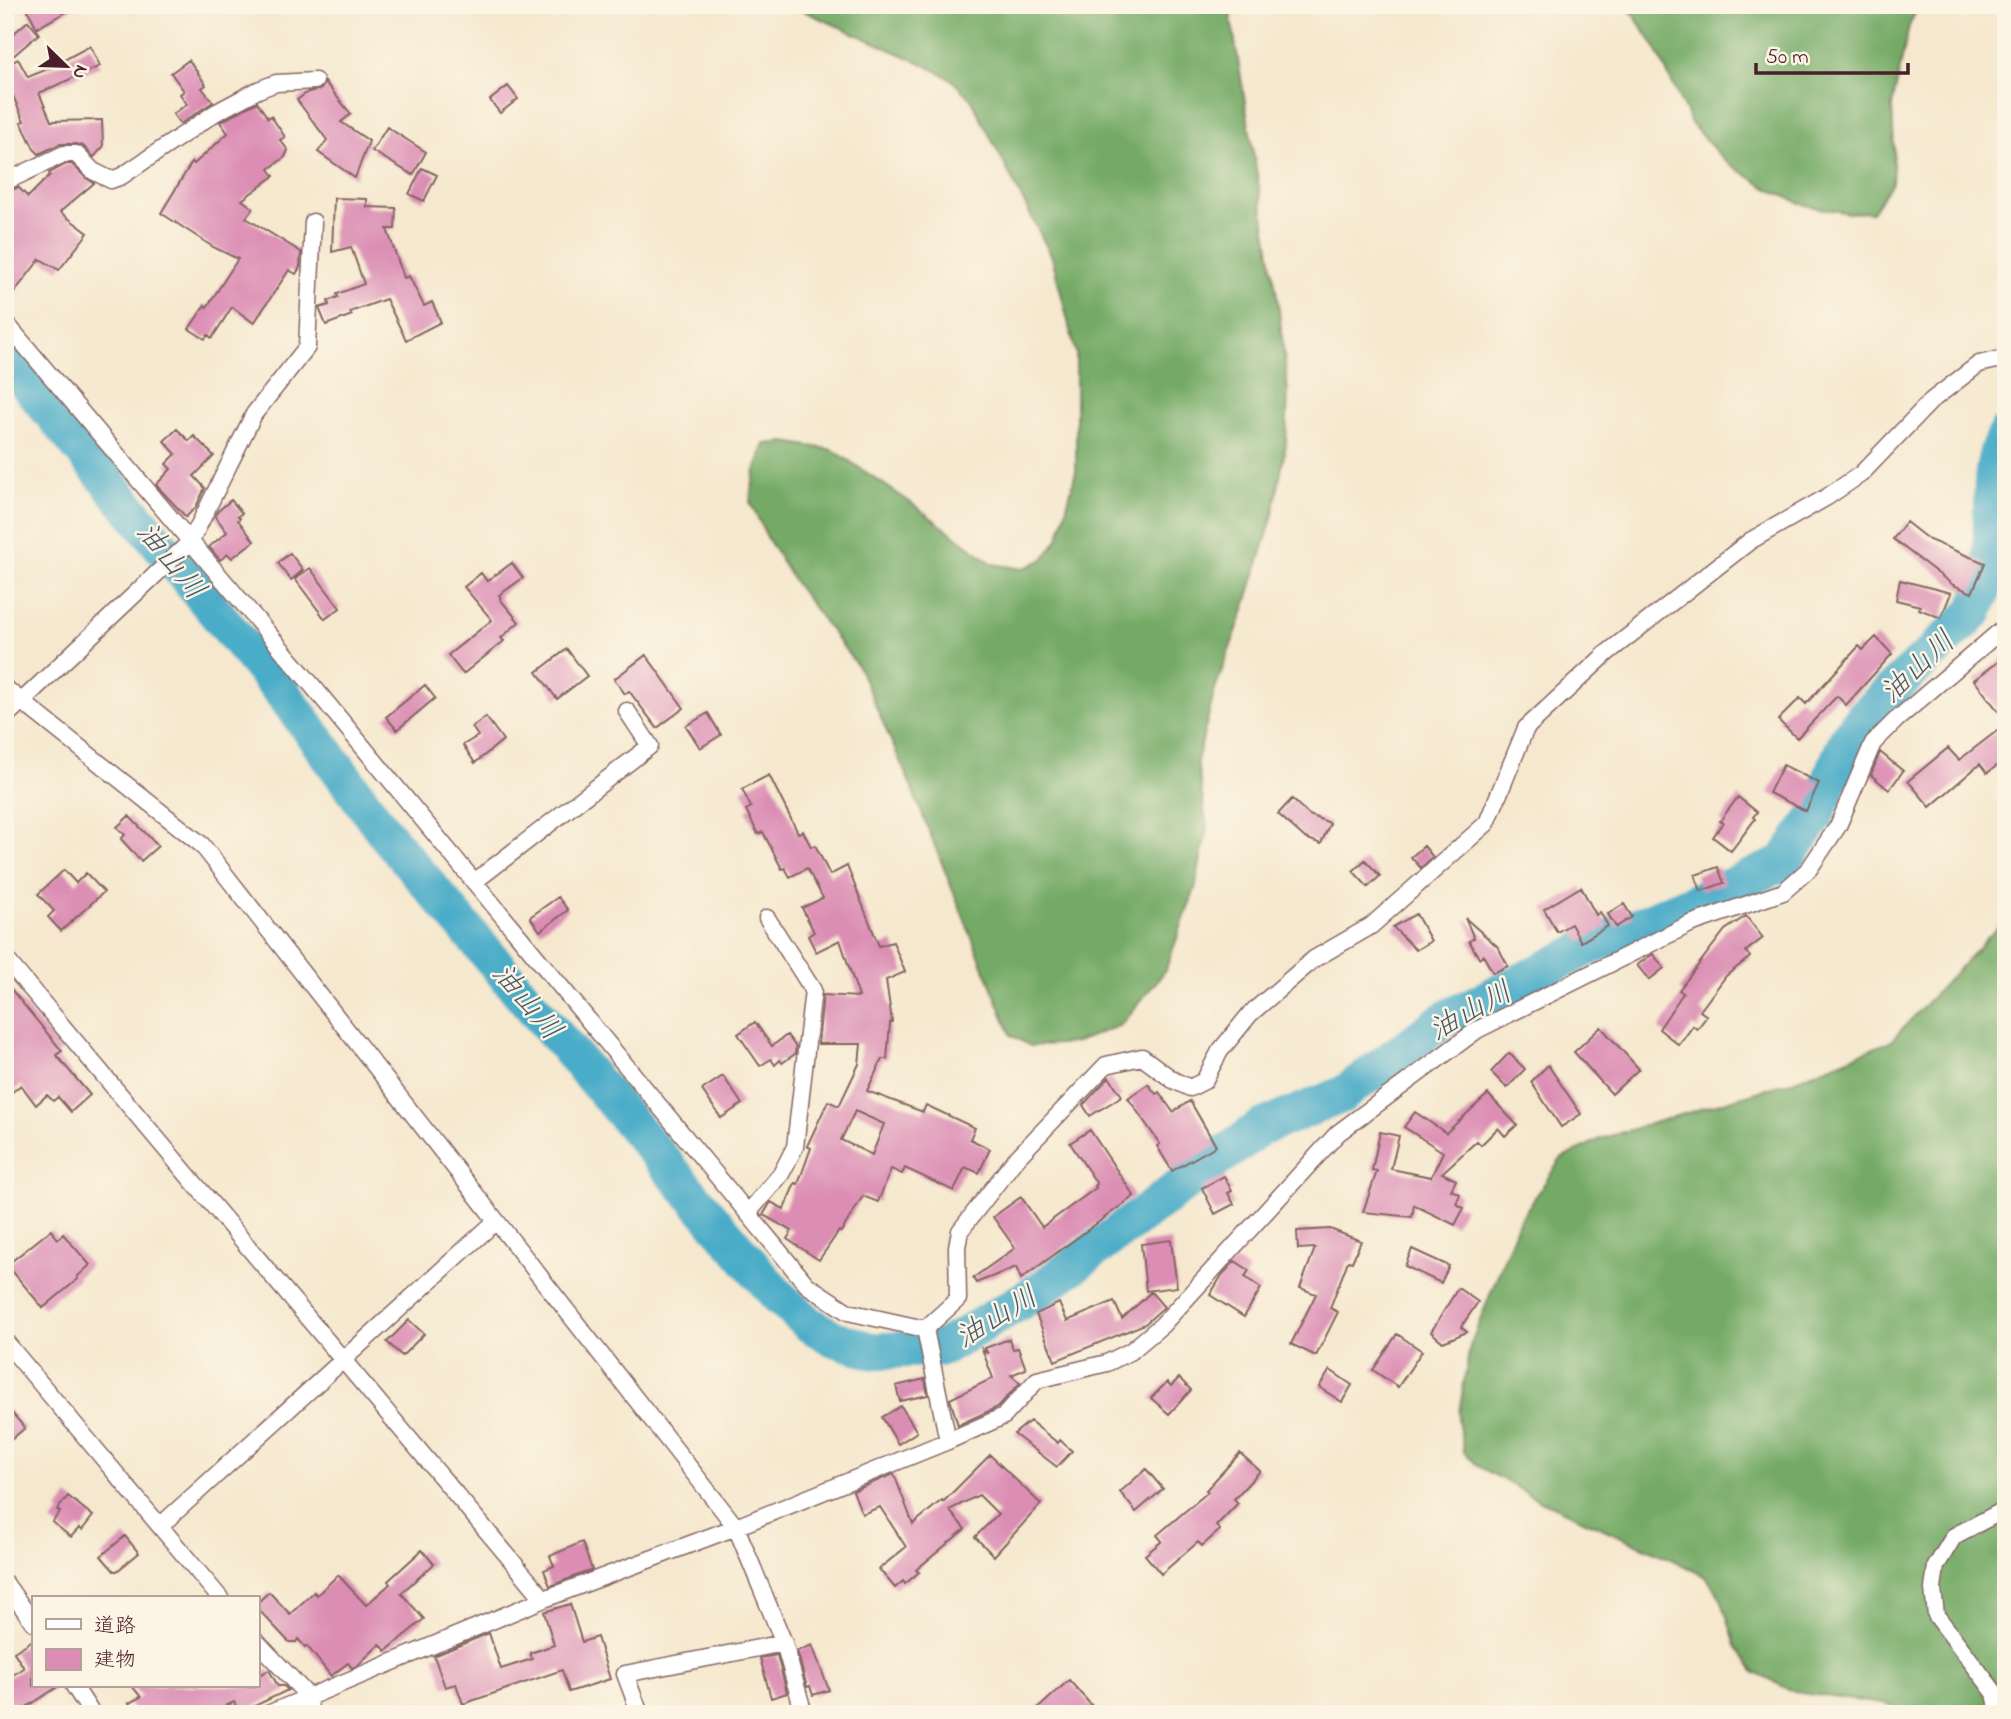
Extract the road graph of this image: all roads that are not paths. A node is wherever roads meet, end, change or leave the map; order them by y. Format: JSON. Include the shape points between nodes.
{"nodes":[{"id":1,"x":315,"y":81,"type":"dead end"},
{"id":2,"x":5,"y":182,"type":"edge"},
{"id":3,"x":313,"y":222,"type":"dead end"},
{"id":4,"x":5,"y":321,"type":"edge"},
{"id":5,"x":2006,"y":358,"type":"edge"},
{"id":6,"x":191,"y":541,"type":"junction"},
{"id":7,"x":2006,"y":626,"type":"edge"},
{"id":8,"x":5,"y":688,"type":"edge"},
{"id":9,"x":22,"y":702,"type":"junction"},
{"id":10,"x":628,"y":711,"type":"dead end"},
{"id":11,"x":5,"y":718,"type":"edge"},
{"id":12,"x":474,"y":882,"type":"junction"},
{"id":13,"x":767,"y":918,"type":"dead end"},
{"id":14,"x":5,"y":958,"type":"edge"},
{"id":15,"x":748,"y":1213,"type":"junction"},
{"id":16,"x":496,"y":1221,"type":"junction"},
{"id":17,"x":925,"y":1329,"type":"junction"},
{"id":18,"x":5,"y":1341,"type":"edge"},
{"id":19,"x":343,"y":1359,"type":"junction"},
{"id":20,"x":948,"y":1441,"type":"junction"},
{"id":21,"x":2006,"y":1509,"type":"edge"},
{"id":22,"x":160,"y":1526,"type":"junction"},
{"id":23,"x":736,"y":1527,"type":"junction"},
{"id":24,"x":5,"y":1583,"type":"edge"},
{"id":25,"x":218,"y":1596,"type":"edge"},
{"id":26,"x":544,"y":1599,"type":"junction"},
{"id":27,"x":32,"y":1621,"type":"edge"},
{"id":28,"x":784,"y":1643,"type":"junction"},
{"id":29,"x":259,"y":1644,"type":"edge"},
{"id":30,"x":75,"y":1688,"type":"edge"},
{"id":31,"x":308,"y":1696,"type":"junction"},
{"id":32,"x":92,"y":1714,"type":"edge"},
{"id":33,"x":268,"y":1714,"type":"edge"},
{"id":34,"x":311,"y":1714,"type":"edge"},
{"id":35,"x":640,"y":1714,"type":"edge"},
{"id":36,"x":804,"y":1714,"type":"edge"},
{"id":37,"x":1996,"y":1714,"type":"edge"}],
"edges":[{"from":1,"to":2,"type":"street","via":[[276,82],[258,90],[111,180],[93,171],[76,154],[64,154]]},
{"from":3,"to":6,"type":"street","via":[[307,347],[254,414]]},
{"from":4,"to":6,"type":"street"},
{"from":5,"to":17,"type":"street","via":[[1979,364],[1932,400],[1861,474],[1750,541],[1606,653],[1526,729],[1487,823],[1371,926],[1314,959],[1250,1014],[1220,1051],[1204,1081],[1190,1088],[1142,1057],[1106,1065],[1015,1160],[960,1230],[958,1299]]},
{"from":6,"to":9,"type":"street"},
{"from":6,"to":12,"type":"street"},
{"from":7,"to":20,"type":"street","via":[[1872,743],[1838,826],[1809,869],[1783,892],[1690,924],[1477,1030],[1338,1133],[1163,1325],[1131,1351],[1107,1363],[1037,1380],[1004,1416]]},
{"from":8,"to":9,"type":"street"},
{"from":9,"to":11,"type":"street"},
{"from":9,"to":16,"type":"street","via":[[202,845]]},
{"from":10,"to":12,"type":"street","via":[[650,746]]},
{"from":12,"to":15,"type":"street"},
{"from":13,"to":15,"type":"street","via":[[813,990],[795,1147],[781,1174]]},
{"from":14,"to":19,"type":"street"},
{"from":15,"to":17,"type":"street","via":[[807,1285],[848,1312]]},
{"from":16,"to":19,"type":"street"},
{"from":16,"to":23,"type":"street"},
{"from":17,"to":20,"type":"street"},
{"from":18,"to":22,"type":"street"},
{"from":19,"to":22,"type":"street"},
{"from":19,"to":26,"type":"street"},
{"from":20,"to":23,"type":"street"},
{"from":21,"to":37,"type":"street","via":[[1954,1536],[1936,1566],[1933,1589],[1936,1615],[1995,1693]]},
{"from":22,"to":25,"type":"street"},
{"from":23,"to":26,"type":"street"},
{"from":23,"to":28,"type":"street"},
{"from":24,"to":27,"type":"street"},
{"from":26,"to":31,"type":"street"},
{"from":28,"to":35,"type":"street","via":[[625,1674]]},
{"from":28,"to":36,"type":"street"},
{"from":29,"to":31,"type":"street"},
{"from":30,"to":32,"type":"street"},
{"from":31,"to":33,"type":"street"},
{"from":31,"to":34,"type":"street"}]}
